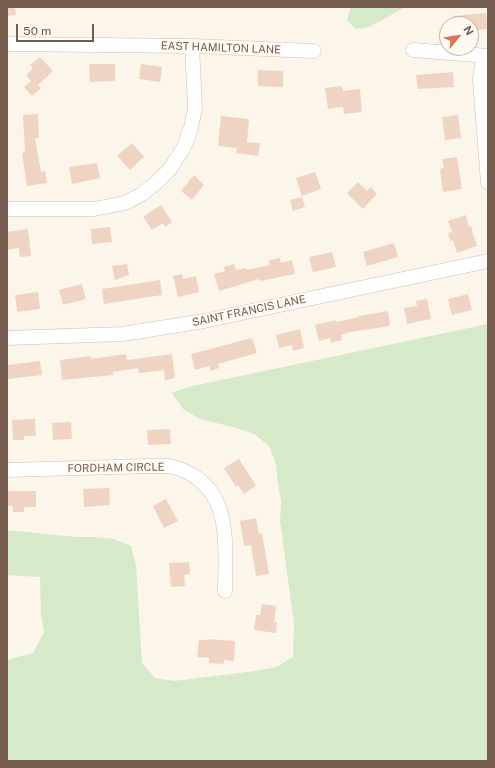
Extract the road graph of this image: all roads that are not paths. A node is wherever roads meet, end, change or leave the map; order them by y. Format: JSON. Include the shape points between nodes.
{"nodes":[{"id":1,"x":7,"y":44,"type":"edge"},
{"id":2,"x":192,"y":46,"type":"junction"},
{"id":3,"x":413,"y":50,"type":"dead end"},
{"id":4,"x":314,"y":51,"type":"dead end"},
{"id":5,"x":486,"y":56,"type":"edge"},
{"id":6,"x":488,"y":183,"type":"edge"},
{"id":7,"x":7,"y":209,"type":"edge"},
{"id":8,"x":488,"y":261,"type":"edge"},
{"id":9,"x":7,"y":338,"type":"edge"},
{"id":10,"x":7,"y":470,"type":"edge"},
{"id":11,"x":225,"y":591,"type":"dead end"}],
"edges":[{"from":1,"to":2,"type":"street","name":"EAST HAMILTON LANE"},
{"from":2,"to":4,"type":"street","name":"EAST HAMILTON LANE"},
{"from":2,"to":7,"type":"street","via":[[195,108],[191,128],[184,147],[170,169],[157,182],[142,194],[124,203],[94,209]]},
{"from":3,"to":5,"type":"street"},
{"from":5,"to":6,"type":"street","via":[[480,80]]},
{"from":8,"to":9,"type":"street","name":"SAINT FRANCIS LANE","via":[[204,321],[138,332]]},
{"from":10,"to":11,"type":"street","name":"FORDHAM CIRCLE","via":[[170,466],[189,472],[205,484],[215,497],[221,513],[224,528]]}]}
